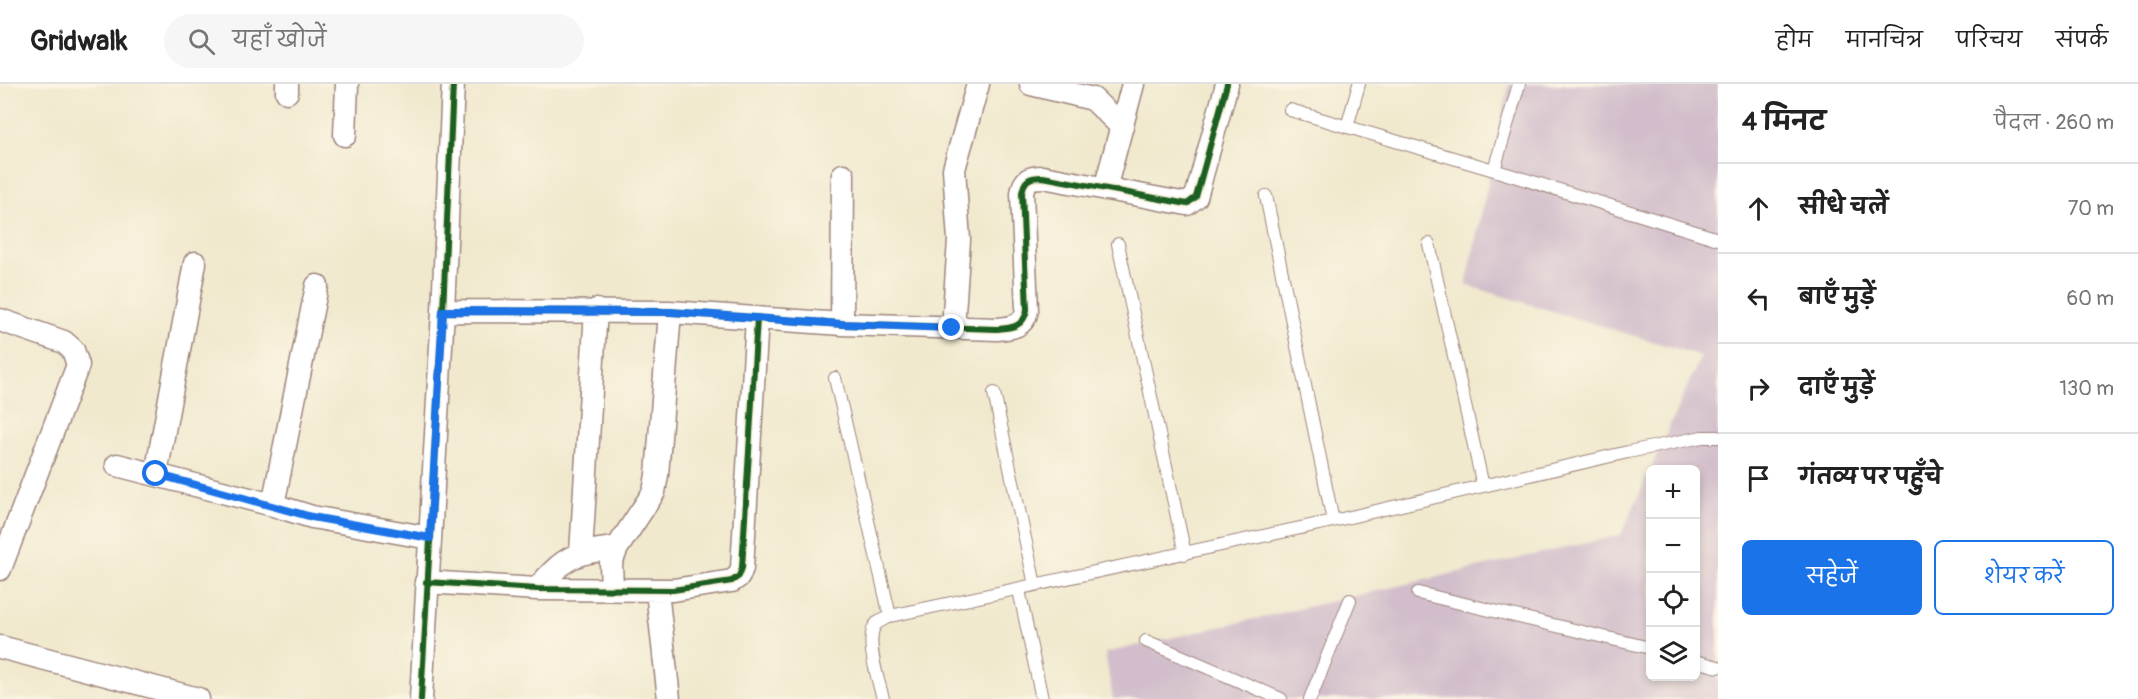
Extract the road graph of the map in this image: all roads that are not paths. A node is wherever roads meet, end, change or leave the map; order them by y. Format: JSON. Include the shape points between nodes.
{"nodes":[{"id":1,"x":347,"y":84,"type":"edge"},
{"id":2,"x":453,"y":84,"type":"edge"},
{"id":3,"x":978,"y":84,"type":"edge"},
{"id":4,"x":1031,"y":84,"type":"edge"},
{"id":5,"x":1133,"y":84,"type":"edge"},
{"id":6,"x":1227,"y":84,"type":"edge"},
{"id":7,"x":1359,"y":84,"type":"edge"},
{"id":8,"x":1519,"y":84,"type":"edge"},
{"id":9,"x":1290,"y":110,"type":"dead end"},
{"id":10,"x":1122,"y":127,"type":"junction"},
{"id":11,"x":1347,"y":127,"type":"junction"},
{"id":12,"x":345,"y":135,"type":"dead end"},
{"id":13,"x":1494,"y":170,"type":"junction"},
{"id":14,"x":843,"y":176,"type":"dead end"},
{"id":15,"x":1105,"y":189,"type":"junction"},
{"id":16,"x":1266,"y":196,"type":"dead end"},
{"id":17,"x":1718,"y":239,"type":"edge"},
{"id":18,"x":1118,"y":244,"type":"dead end"},
{"id":19,"x":1429,"y":244,"type":"dead end"},
{"id":20,"x":195,"y":263,"type":"dead end"},
{"id":21,"x":317,"y":286,"type":"dead end"},
{"id":22,"x":596,"y":310,"type":"junction"},
{"id":23,"x":443,"y":311,"type":"junction"},
{"id":24,"x":670,"y":312,"type":"junction"},
{"id":25,"x":757,"y":318,"type":"junction"},
{"id":26,"x":0,"y":320,"type":"edge"},
{"id":27,"x":842,"y":324,"type":"junction"},
{"id":28,"x":952,"y":328,"type":"junction"},
{"id":29,"x":835,"y":378,"type":"dead end"},
{"id":30,"x":994,"y":393,"type":"dead end"},
{"id":31,"x":1718,"y":436,"type":"edge"},
{"id":32,"x":117,"y":465,"type":"dead end"},
{"id":33,"x":156,"y":474,"type":"junction"},
{"id":34,"x":1483,"y":486,"type":"junction"},
{"id":35,"x":273,"y":505,"type":"junction"},
{"id":36,"x":1333,"y":521,"type":"junction"},
{"id":37,"x":430,"y":538,"type":"junction"},
{"id":38,"x":617,"y":548,"type":"junction"},
{"id":39,"x":581,"y":553,"type":"junction"},
{"id":40,"x":1185,"y":554,"type":"junction"},
{"id":41,"x":0,"y":569,"type":"edge"},
{"id":42,"x":426,"y":582,"type":"junction"},
{"id":43,"x":1035,"y":585,"type":"junction"},
{"id":44,"x":537,"y":589,"type":"junction"},
{"id":45,"x":612,"y":589,"type":"junction"},
{"id":46,"x":1019,"y":590,"type":"junction"},
{"id":47,"x":657,"y":591,"type":"junction"},
{"id":48,"x":1418,"y":593,"type":"dead end"},
{"id":49,"x":1350,"y":600,"type":"dead end"},
{"id":50,"x":890,"y":616,"type":"junction"},
{"id":51,"x":1146,"y":641,"type":"dead end"},
{"id":52,"x":0,"y":647,"type":"edge"},
{"id":53,"x":1646,"y":647,"type":"edge"},
{"id":54,"x":1700,"y":662,"type":"edge"},
{"id":55,"x":1718,"y":667,"type":"edge"},
{"id":56,"x":198,"y":699,"type":"edge"},
{"id":57,"x":421,"y":699,"type":"edge"},
{"id":58,"x":669,"y":699,"type":"edge"},
{"id":59,"x":883,"y":699,"type":"edge"},
{"id":60,"x":1041,"y":699,"type":"edge"},
{"id":61,"x":1281,"y":699,"type":"edge"},
{"id":62,"x":1310,"y":699,"type":"edge"}],
"edges":[{"from":1,"to":12,"type":"street"},
{"from":2,"to":23,"type":"street"},
{"from":3,"to":28,"type":"street","via":[[954,169],[959,240]]},
{"from":4,"to":10,"type":"street","via":[[1093,99]]},
{"from":5,"to":10,"type":"street"},
{"from":6,"to":15,"type":"street","via":[[1192,201],[1187,204]]},
{"from":7,"to":11,"type":"lane"},
{"from":8,"to":13,"type":"lane"},
{"from":9,"to":11,"type":"lane"},
{"from":10,"to":15,"type":"street"},
{"from":11,"to":13,"type":"lane"},
{"from":13,"to":17,"type":"lane"},
{"from":14,"to":27,"type":"street"},
{"from":15,"to":28,"type":"street","via":[[1043,177],[1026,180],[1022,193],[1025,319],[1008,328]]},
{"from":16,"to":36,"type":"lane"},
{"from":18,"to":40,"type":"lane"},
{"from":19,"to":34,"type":"lane"},
{"from":20,"to":33,"type":"street"},
{"from":21,"to":35,"type":"street"},
{"from":22,"to":23,"type":"street"},
{"from":22,"to":24,"type":"street"},
{"from":22,"to":39,"type":"street"},
{"from":23,"to":37,"type":"street"},
{"from":24,"to":25,"type":"street"},
{"from":24,"to":38,"type":"street","via":[[654,492]]},
{"from":25,"to":27,"type":"street"},
{"from":25,"to":47,"type":"street","via":[[742,568],[739,576],[720,585]]},
{"from":26,"to":41,"type":"street","via":[[64,342],[73,350],[78,365]]},
{"from":27,"to":28,"type":"street"},
{"from":29,"to":50,"type":"lane"},
{"from":30,"to":43,"type":"lane"},
{"from":31,"to":34,"type":"lane"},
{"from":32,"to":33,"type":"street"},
{"from":33,"to":35,"type":"street"},
{"from":34,"to":36,"type":"lane"},
{"from":35,"to":37,"type":"street","via":[[312,517]]},
{"from":36,"to":40,"type":"lane"},
{"from":37,"to":42,"type":"street"},
{"from":38,"to":39,"type":"street"},
{"from":38,"to":45,"type":"street","via":[[611,563]]},
{"from":39,"to":44,"type":"street","via":[[555,568]]},
{"from":40,"to":43,"type":"lane"},
{"from":42,"to":44,"type":"street"},
{"from":42,"to":57,"type":"street"},
{"from":43,"to":46,"type":"lane"},
{"from":44,"to":45,"type":"street"},
{"from":45,"to":47,"type":"street"},
{"from":46,"to":50,"type":"lane"},
{"from":46,"to":60,"type":"lane"},
{"from":47,"to":58,"type":"street"},
{"from":48,"to":53,"type":"lane"},
{"from":49,"to":62,"type":"lane"},
{"from":50,"to":59,"type":"lane","via":[[876,624],[871,636]]},
{"from":51,"to":61,"type":"lane"},
{"from":52,"to":56,"type":"street"},
{"from":54,"to":55,"type":"lane"}]}
